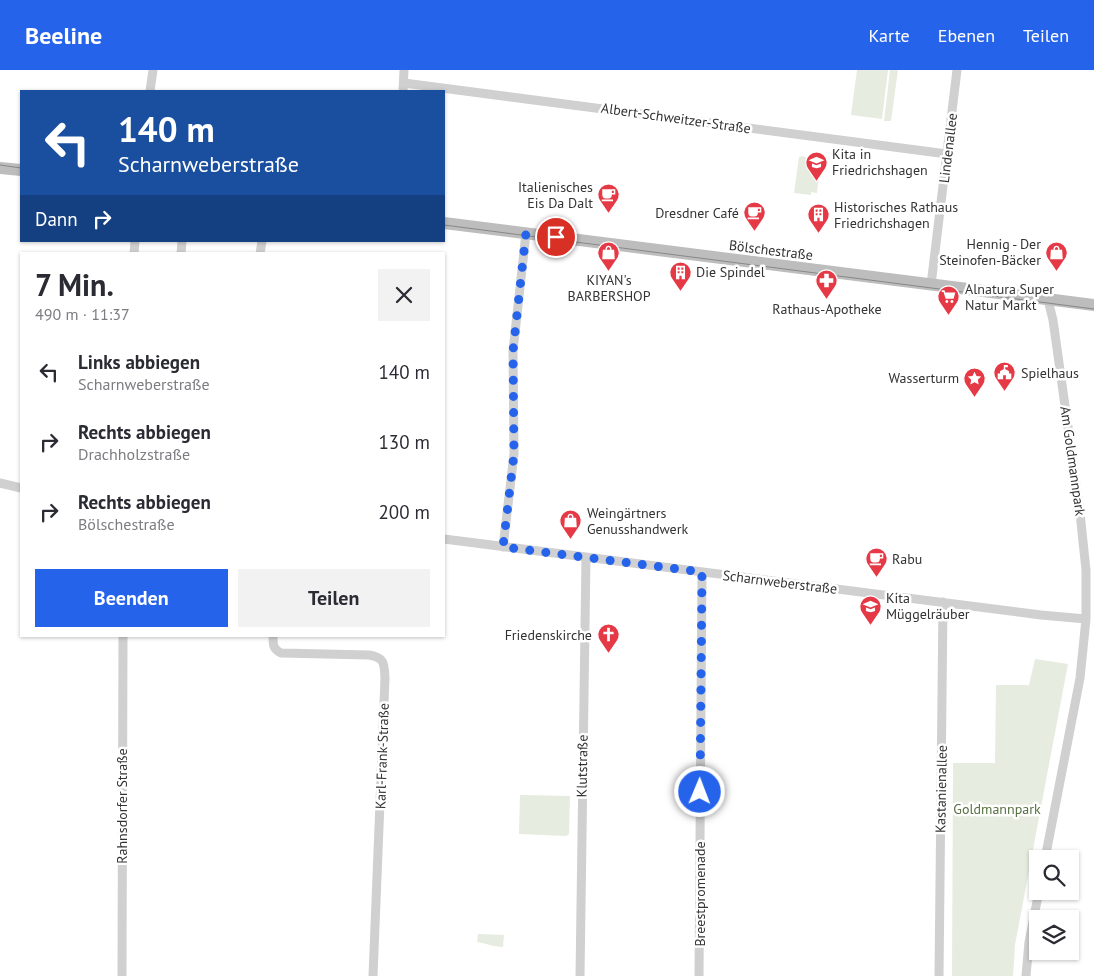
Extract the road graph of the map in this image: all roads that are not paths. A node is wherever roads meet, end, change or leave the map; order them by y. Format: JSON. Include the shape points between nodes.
{"nodes":[{"id":1,"x":153,"y":70,"type":"edge"},
{"id":2,"x":404,"y":70,"type":"edge"},
{"id":3,"x":957,"y":70,"type":"edge"},
{"id":4,"x":404,"y":87,"type":"edge"},
{"id":5,"x":150,"y":90,"type":"edge"},
{"id":6,"x":428,"y":90,"type":"edge"},
{"id":7,"x":445,"y":92,"type":"edge"},
{"id":8,"x":947,"y":154,"type":"junction"},
{"id":9,"x":0,"y":168,"type":"edge"},
{"id":10,"x":20,"y":170,"type":"edge"},
{"id":11,"x":445,"y":223,"type":"edge"},
{"id":12,"x":526,"y":233,"type":"junction"},
{"id":13,"x":931,"y":285,"type":"junction"},
{"id":14,"x":1048,"y":300,"type":"junction"},
{"id":15,"x":1094,"y":305,"type":"edge"},
{"id":16,"x":0,"y":483,"type":"edge"},
{"id":17,"x":20,"y":488,"type":"edge"},
{"id":18,"x":445,"y":539,"type":"edge"},
{"id":19,"x":503,"y":547,"type":"junction"},
{"id":20,"x":586,"y":557,"type":"junction"},
{"id":21,"x":702,"y":572,"type":"junction"},
{"id":22,"x":943,"y":602,"type":"junction"},
{"id":23,"x":1086,"y":619,"type":"junction"},
{"id":24,"x":123,"y":637,"type":"edge"},
{"id":25,"x":272,"y":637,"type":"edge"},
{"id":26,"x":1048,"y":850,"type":"edge"},
{"id":27,"x":1037,"y":900,"type":"edge"},
{"id":28,"x":122,"y":976,"type":"edge"},
{"id":29,"x":373,"y":976,"type":"edge"},
{"id":30,"x":580,"y":976,"type":"edge"},
{"id":31,"x":699,"y":976,"type":"edge"},
{"id":32,"x":939,"y":976,"type":"edge"},
{"id":33,"x":1026,"y":976,"type":"edge"}],
"edges":[{"from":1,"to":5,"type":"street"},
{"from":2,"to":4,"type":"street"},
{"from":3,"to":8,"type":"street","name":"Lindenallee"},
{"from":4,"to":6,"type":"street","name":"Albert-Schweitzer-Straße"},
{"from":7,"to":8,"type":"street","name":"Albert-Schweitzer-Straße"},
{"from":8,"to":13,"type":"street","name":"Lindenallee"},
{"from":9,"to":10,"type":"street"},
{"from":11,"to":12,"type":"street","name":"Bölschestraße"},
{"from":12,"to":13,"type":"street","name":"Bölschestraße"},
{"from":12,"to":19,"type":"street","via":[[513,351],[514,438]]},
{"from":13,"to":14,"type":"street","name":"Bölschestraße"},
{"from":14,"to":15,"type":"street","name":"Bölschestraße"},
{"from":14,"to":23,"type":"street","name":"Am Goldmannpark","via":[[1080,513],[1086,570]]},
{"from":16,"to":17,"type":"street"},
{"from":18,"to":19,"type":"street","name":"Scharnweberstraße"},
{"from":19,"to":20,"type":"street","name":"Scharnweberstraße"},
{"from":20,"to":21,"type":"street","name":"Scharnweberstraße"},
{"from":20,"to":30,"type":"street","name":"Klutstraße"},
{"from":21,"to":22,"type":"street","name":"Scharnweberstraße"},
{"from":21,"to":31,"type":"street","name":"Breestpromenade"},
{"from":22,"to":23,"type":"street","name":"Scharnweberstraße"},
{"from":22,"to":32,"type":"street","name":"Kastanienallee"},
{"from":23,"to":26,"type":"street","name":"Am Goldmannpark","via":[[1080,678]]},
{"from":24,"to":28,"type":"street","name":"Rahnsdorfer Straße"},
{"from":25,"to":29,"type":"street","name":"Karl-Frank-Straße","via":[[273,645],[281,653],[369,655],[379,657],[383,662],[385,678]]},
{"from":27,"to":33,"type":"street"}]}
